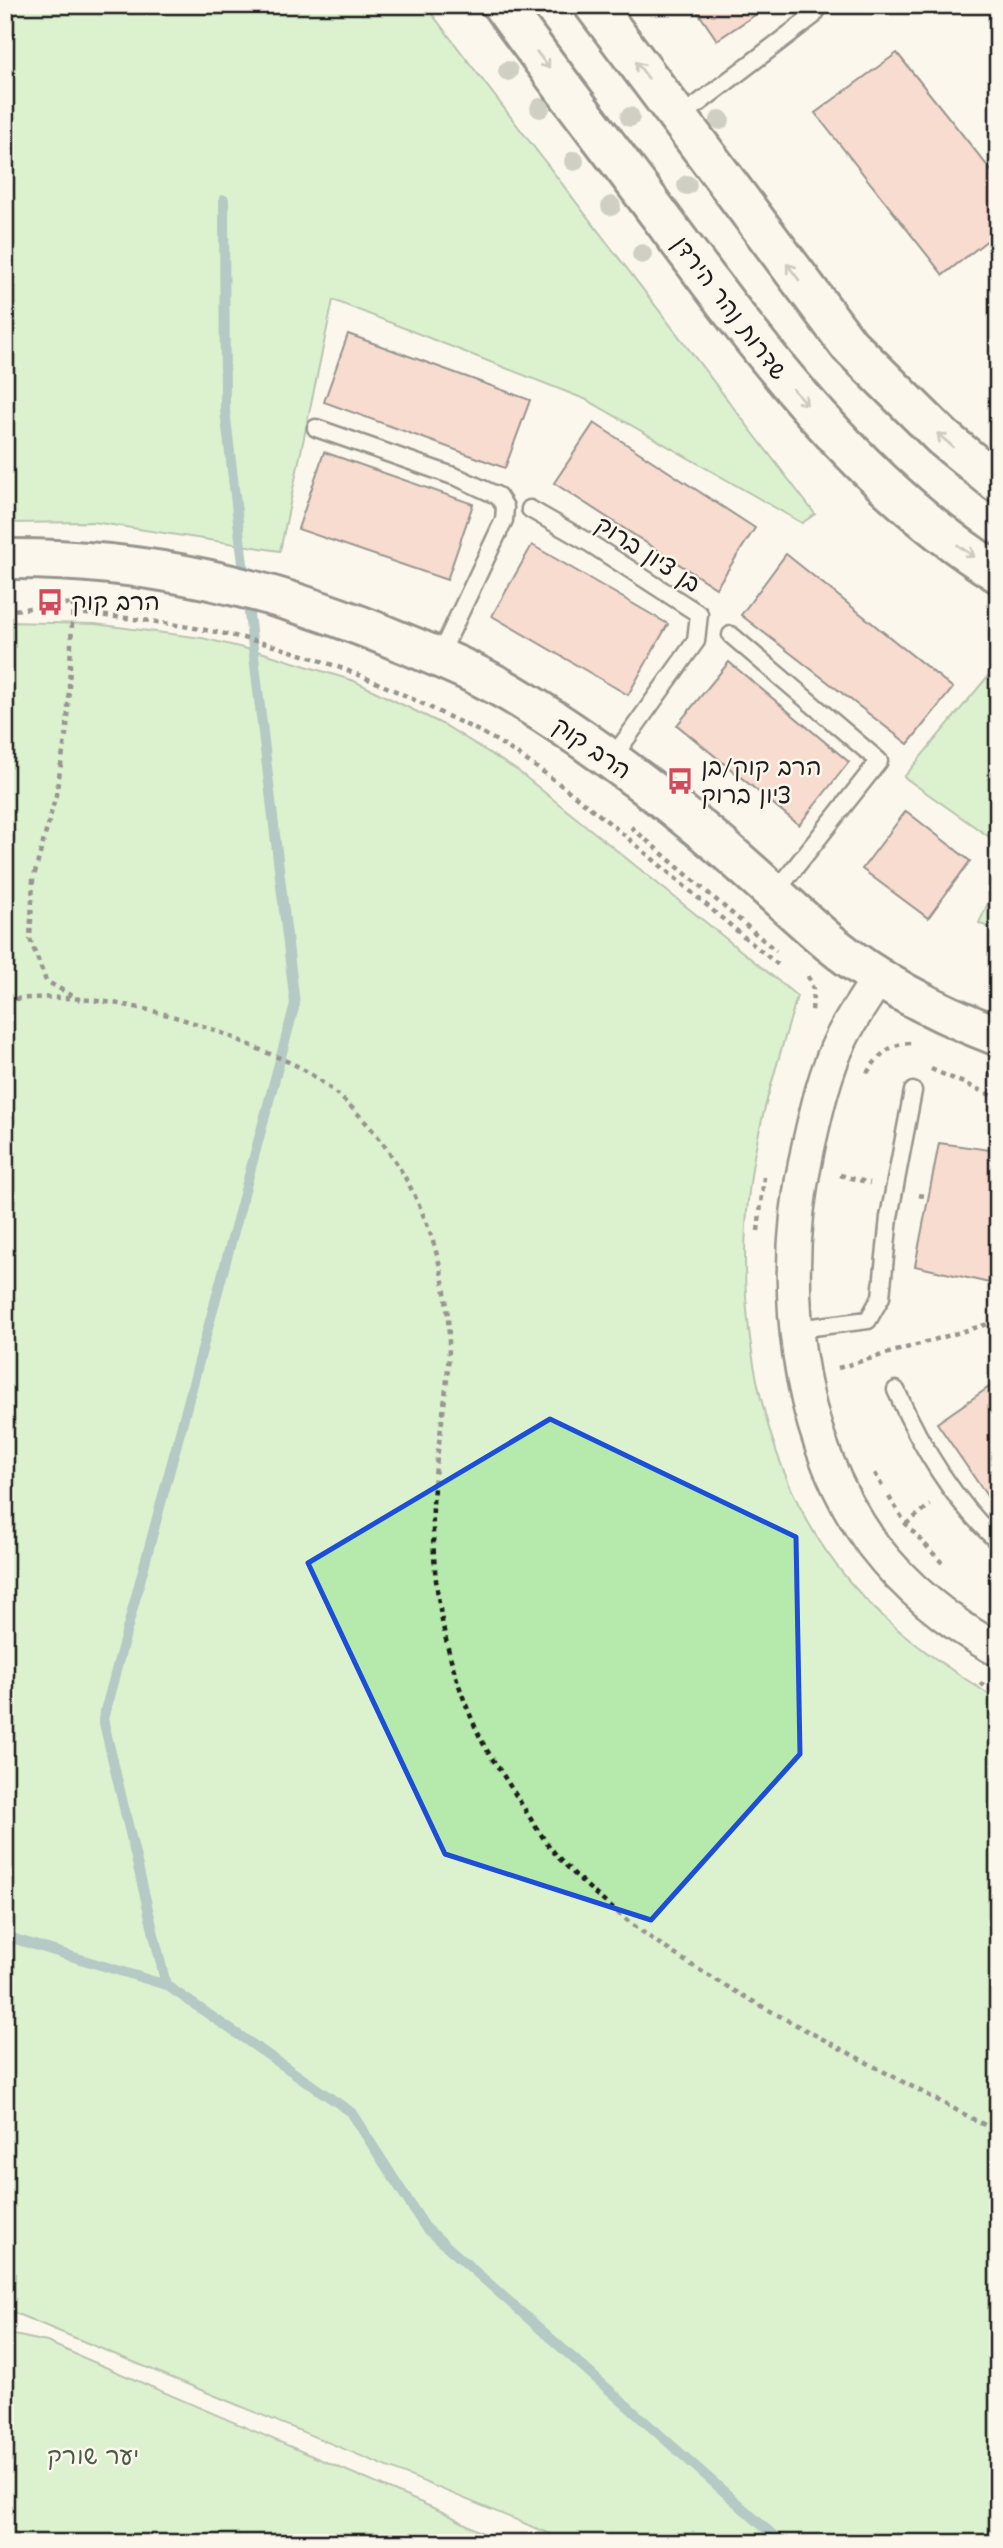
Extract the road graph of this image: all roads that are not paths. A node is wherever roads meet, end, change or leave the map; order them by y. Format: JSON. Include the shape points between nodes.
{"nodes":[{"id":1,"x":502,"y":5,"type":"edge"},
{"id":2,"x":594,"y":5,"type":"edge"},
{"id":3,"x":820,"y":5,"type":"edge"},
{"id":4,"x":678,"y":119,"type":"junction"},
{"id":5,"x":316,"y":428,"type":"dead end"},
{"id":6,"x":998,"y":483,"type":"edge"},
{"id":7,"x":530,"y":509,"type":"dead end"},
{"id":8,"x":5,"y":559,"type":"edge"},
{"id":9,"x":998,"y":573,"type":"edge"},
{"id":10,"x":731,"y":635,"type":"dead end"},
{"id":11,"x":439,"y":657,"type":"junction"},
{"id":12,"x":611,"y":761,"type":"junction"},
{"id":13,"x":775,"y":892,"type":"junction"},
{"id":14,"x":878,"y":978,"type":"junction"},
{"id":15,"x":998,"y":1036,"type":"edge"},
{"id":16,"x":913,"y":1091,"type":"dead end"},
{"id":17,"x":797,"y":1329,"type":"junction"},
{"id":18,"x":896,"y":1390,"type":"dead end"},
{"id":19,"x":998,"y":1542,"type":"edge"},
{"id":20,"x":998,"y":1650,"type":"edge"}],
"edges":[{"from":1,"to":9,"type":"main road","name":"שדרות נהר הירדן","one_way":true,"via":[[776,371],[926,523]]},
{"from":4,"to":2,"type":"main road","one_way":true},
{"from":3,"to":4,"type":"lane","via":[[813,16]]},
{"from":6,"to":4,"type":"main road","one_way":true,"via":[[942,437],[849,345]]},
{"from":5,"to":11,"type":"lane","via":[[459,478],[498,496],[505,507],[504,520]]},
{"from":7,"to":12,"type":"lane","name":"בן ציון ברוק","via":[[699,614],[696,641]]},
{"from":8,"to":11,"type":"main road","name":"הרב קוק","via":[[73,559],[237,585],[313,607]]},
{"from":10,"to":13,"type":"lane","via":[[879,761]]},
{"from":11,"to":12,"type":"main road","name":"הרב קוק","via":[[524,701]]},
{"from":12,"to":13,"type":"main road","name":"הרב קוק"},
{"from":13,"to":14,"type":"main road","name":"הרב קוק","via":[[831,944]]},
{"from":14,"to":15,"type":"main road","name":"הרב קוק","via":[[932,1009]]},
{"from":14,"to":17,"type":"street","via":[[841,1039],[814,1123],[797,1200]]},
{"from":16,"to":17,"type":"lane","via":[[876,1310],[868,1320]]},
{"from":17,"to":20,"type":"street","via":[[802,1376],[816,1428],[832,1471],[873,1545],[936,1610]]},
{"from":18,"to":19,"type":"lane","via":[[939,1473]]}]}
